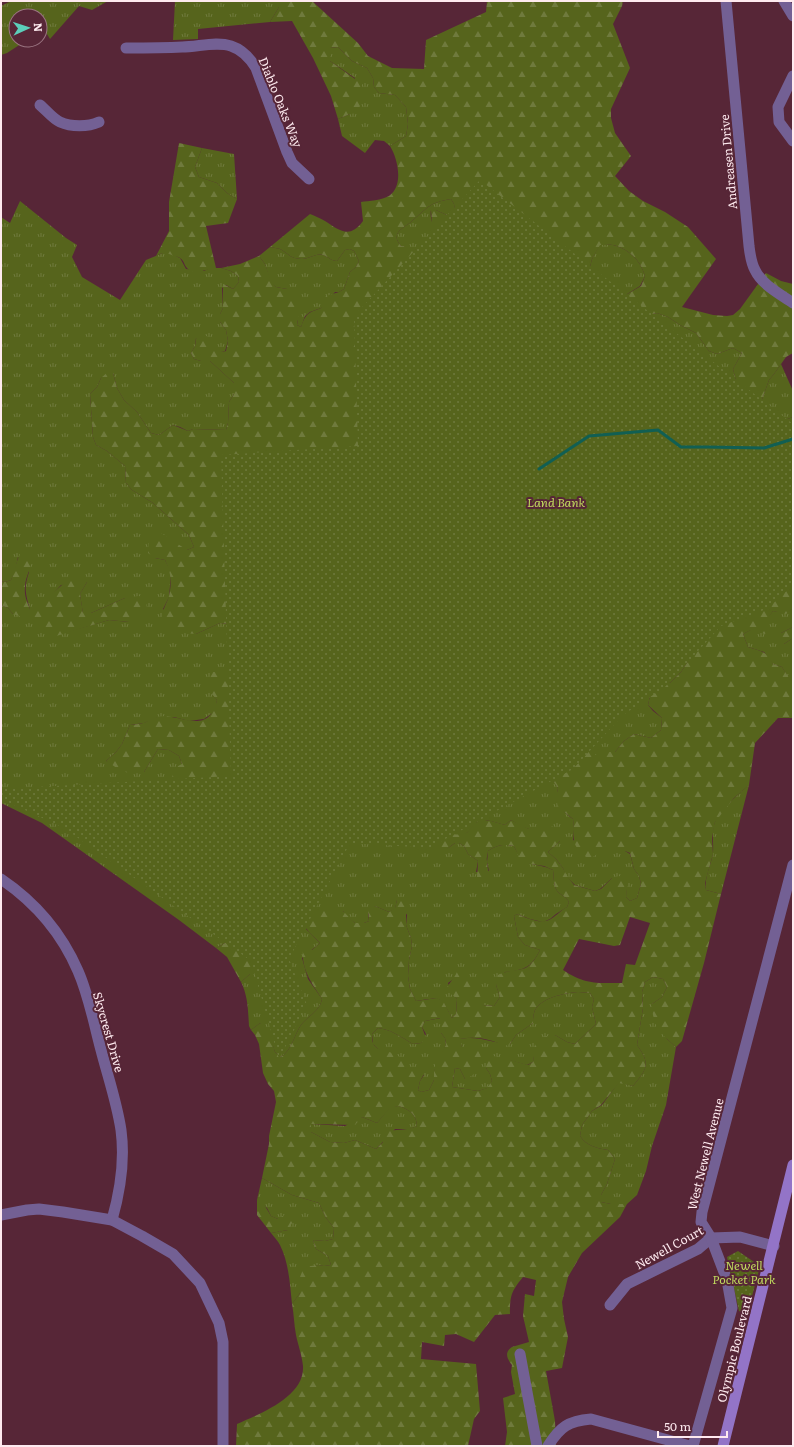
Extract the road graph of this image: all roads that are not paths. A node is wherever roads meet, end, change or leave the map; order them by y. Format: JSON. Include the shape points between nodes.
{"nodes":[{"id":1,"x":726,"y":1,"type":"edge"},
{"id":2,"x":784,"y":1,"type":"edge"},
{"id":3,"x":793,"y":16,"type":"edge"},
{"id":4,"x":126,"y":48,"type":"dead end"},
{"id":5,"x":793,"y":76,"type":"edge"},
{"id":6,"x":40,"y":105,"type":"dead end"},
{"id":7,"x":99,"y":122,"type":"dead end"},
{"id":8,"x":793,"y":141,"type":"edge"},
{"id":9,"x":310,"y":178,"type":"dead end"},
{"id":10,"x":793,"y":302,"type":"edge"},
{"id":11,"x":793,"y":865,"type":"edge"},
{"id":12,"x":1,"y":880,"type":"edge"},
{"id":13,"x":793,"y":1165,"type":"edge"},
{"id":14,"x":1,"y":1215,"type":"edge"},
{"id":15,"x":112,"y":1220,"type":"junction"},
{"id":16,"x":711,"y":1238,"type":"junction"},
{"id":17,"x":774,"y":1246,"type":"junction"},
{"id":18,"x":610,"y":1305,"type":"dead end"},
{"id":19,"x":520,"y":1354,"type":"dead end"},
{"id":20,"x":223,"y":1446,"type":"edge"},
{"id":21,"x":537,"y":1446,"type":"edge"},
{"id":22,"x":548,"y":1446,"type":"edge"},
{"id":23,"x":690,"y":1446,"type":"edge"},
{"id":24,"x":693,"y":1446,"type":"edge"},
{"id":25,"x":723,"y":1446,"type":"edge"}],
"edges":[{"from":1,"to":10,"type":"street","name":"Andreasen Drive","via":[[752,262],[762,281]]},
{"from":2,"to":3,"type":"street"},
{"from":4,"to":9,"type":"street","name":"Diablo Oaks Way","via":[[220,44],[241,51],[249,57],[256,68],[292,163]]},
{"from":5,"to":8,"type":"street","via":[[778,108],[780,122]]},
{"from":6,"to":7,"type":"street","via":[[59,122],[87,126]]},
{"from":11,"to":16,"type":"street","name":"West Newell Avenue","via":[[702,1212],[701,1222]]},
{"from":12,"to":15,"type":"street","name":"Skycrest Drive","via":[[30,902],[59,936],[78,972],[89,1004],[121,1131],[122,1164]]},
{"from":13,"to":17,"type":"main road","name":"Olympic Boulevard"},
{"from":14,"to":15,"type":"street","via":[[39,1210]]},
{"from":15,"to":20,"type":"street","via":[[173,1254],[200,1283],[219,1323],[223,1342]]},
{"from":16,"to":17,"type":"street","name":"Newell Court","via":[[740,1237]]},
{"from":16,"to":18,"type":"street","name":"Newell Court","via":[[698,1249],[627,1284]]},
{"from":16,"to":24,"type":"street","name":"West Newell Avenue","via":[[727,1280],[732,1308]]},
{"from":17,"to":25,"type":"main road","name":"Olympic Boulevard"},
{"from":19,"to":21,"type":"street"},
{"from":22,"to":23,"type":"street","via":[[556,1433],[567,1424],[591,1419]]}]}
